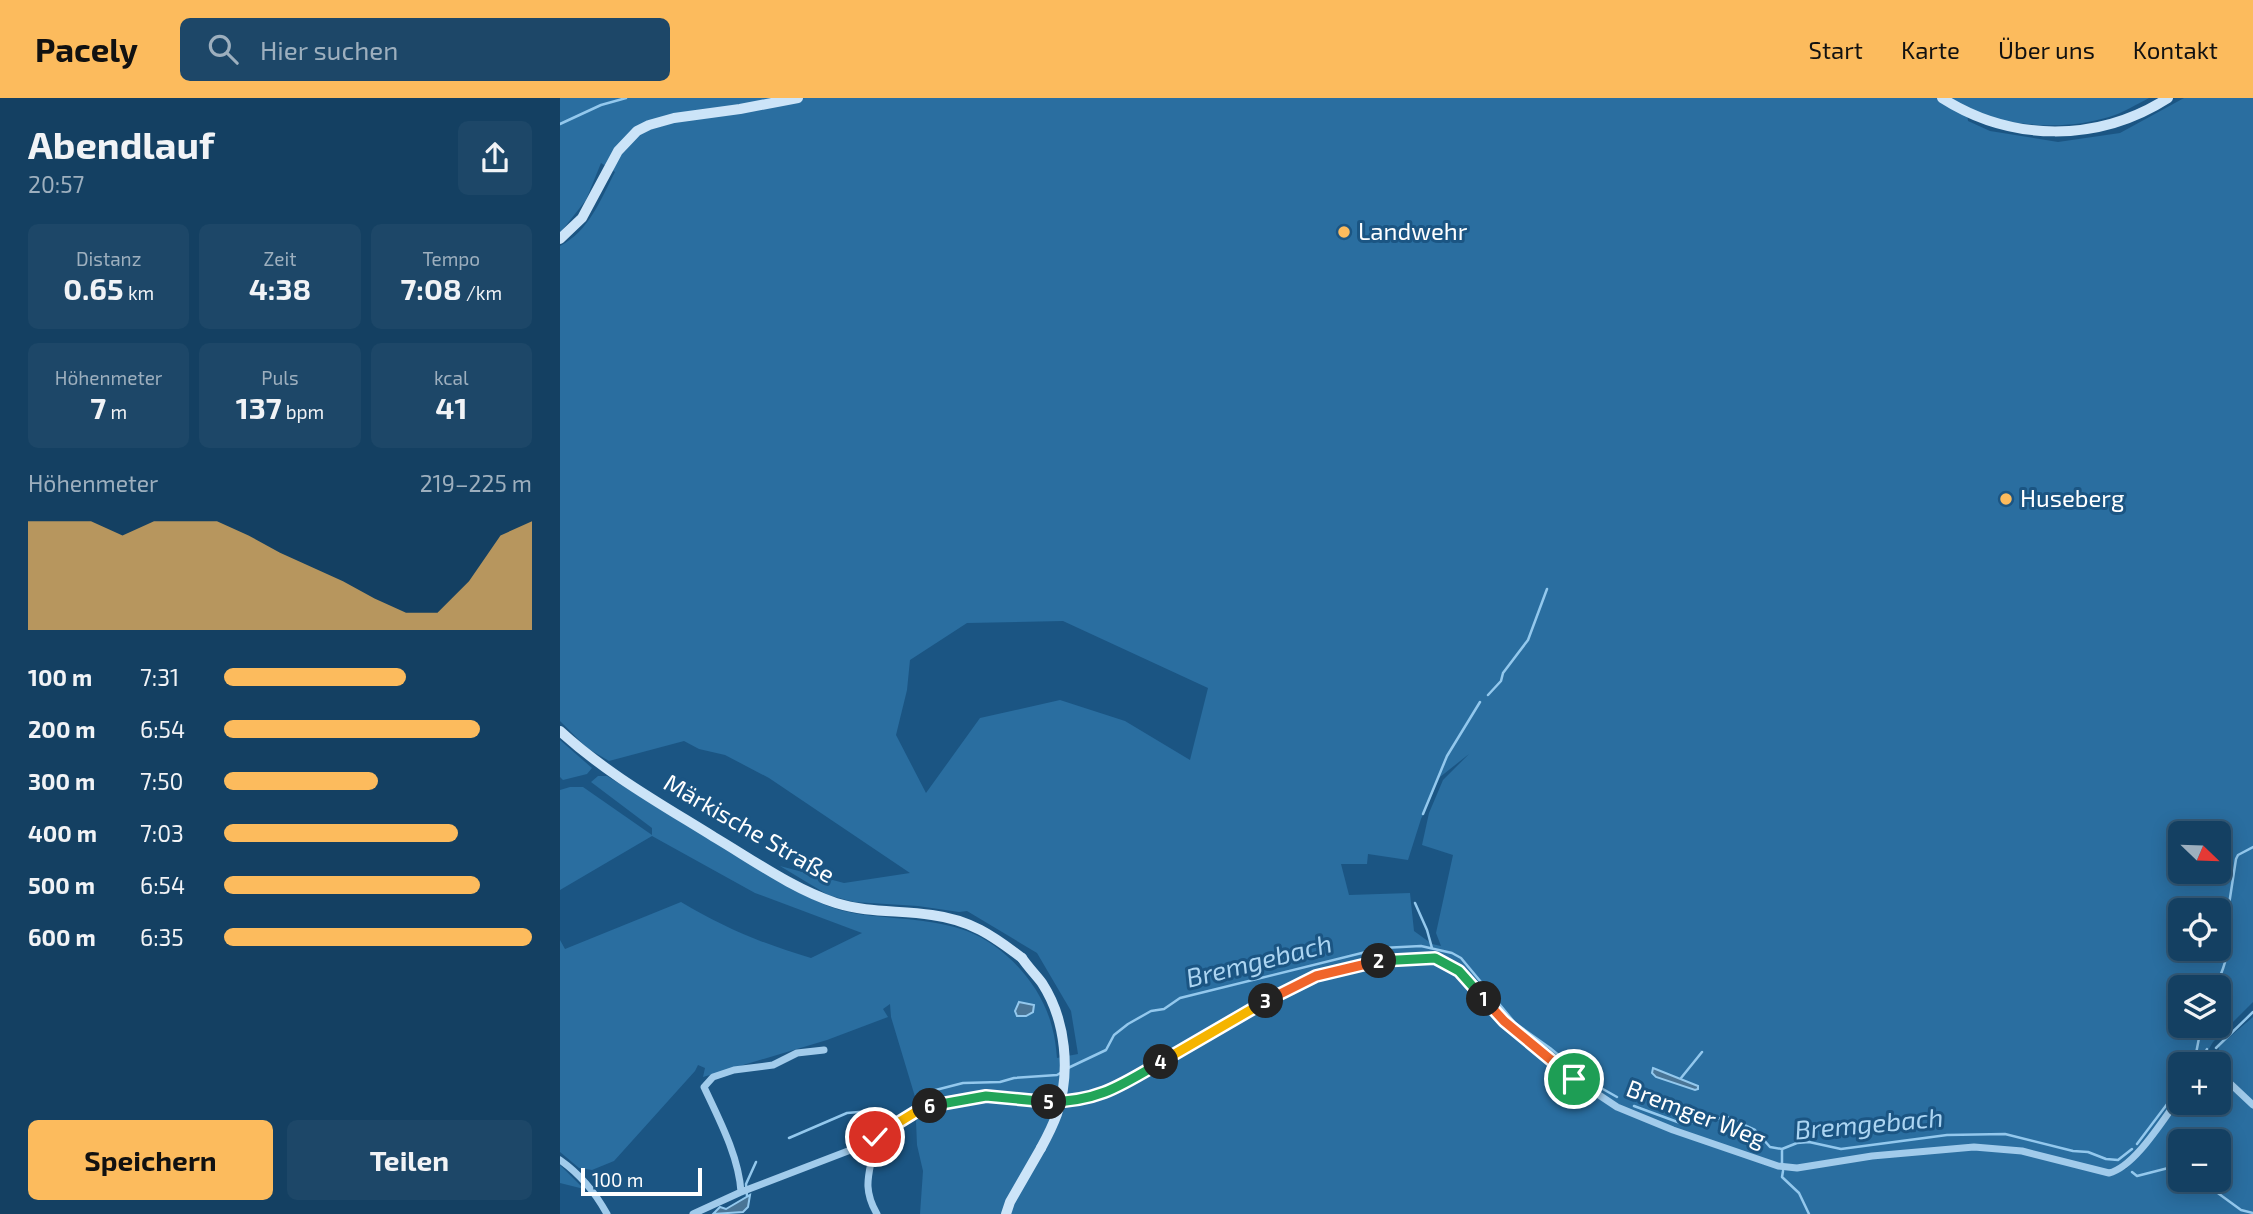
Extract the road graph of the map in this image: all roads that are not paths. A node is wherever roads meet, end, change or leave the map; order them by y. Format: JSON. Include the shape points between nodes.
{"nodes":[{"id":1,"x":798,"y":98,"type":"edge"},
{"id":2,"x":1942,"y":98,"type":"edge"},
{"id":3,"x":2168,"y":98,"type":"edge"},
{"id":4,"x":560,"y":239,"type":"edge"},
{"id":5,"x":560,"y":731,"type":"edge"},
{"id":6,"x":824,"y":1050,"type":"dead end"},
{"id":7,"x":2231,"y":1084,"type":"edge"},
{"id":8,"x":2253,"y":1105,"type":"edge"},
{"id":9,"x":2168,"y":1112,"type":"edge"},
{"id":10,"x":875,"y":1137,"type":"junction"},
{"id":11,"x":560,"y":1160,"type":"edge"},
{"id":12,"x":746,"y":1191,"type":"junction"},
{"id":13,"x":607,"y":1214,"type":"edge"},
{"id":14,"x":693,"y":1214,"type":"edge"},
{"id":15,"x":877,"y":1214,"type":"edge"},
{"id":16,"x":1006,"y":1214,"type":"edge"}],
"edges":[{"from":1,"to":4,"type":"main road","via":[[674,118],[637,131],[618,150],[582,218]]},
{"from":2,"to":3,"type":"main road","via":[[1984,120],[2046,132],[2095,128]]},
{"from":5,"to":16,"type":"main road","name":"Märkische Straße","bridge":true,"via":[[607,771],[820,897],[862,910],[958,920],[992,935],[1022,958],[1052,1003],[1065,1069],[1057,1115]]},
{"from":6,"to":12,"type":"street","via":[[797,1053],[773,1065],[734,1070],[713,1077],[704,1087]]},
{"from":7,"to":8,"type":"street"},
{"from":9,"to":10,"type":"street","name":"Bremger Weg","via":[[2133,1157],[2109,1173],[1993,1148],[1872,1156],[1797,1168],[1778,1166],[1617,1107],[1574,1079],[1504,1021],[1459,971],[1435,958],[1353,966],[1316,976],[1092,1098],[1043,1102],[986,1096],[960,1100],[922,1108]]},
{"from":10,"to":12,"type":"street","name":"Bremger Weg"},
{"from":10,"to":15,"type":"street","via":[[867,1195]]},
{"from":11,"to":13,"type":"street","via":[[594,1192]]},
{"from":12,"to":14,"type":"street","name":"Bremger Weg"}]}
